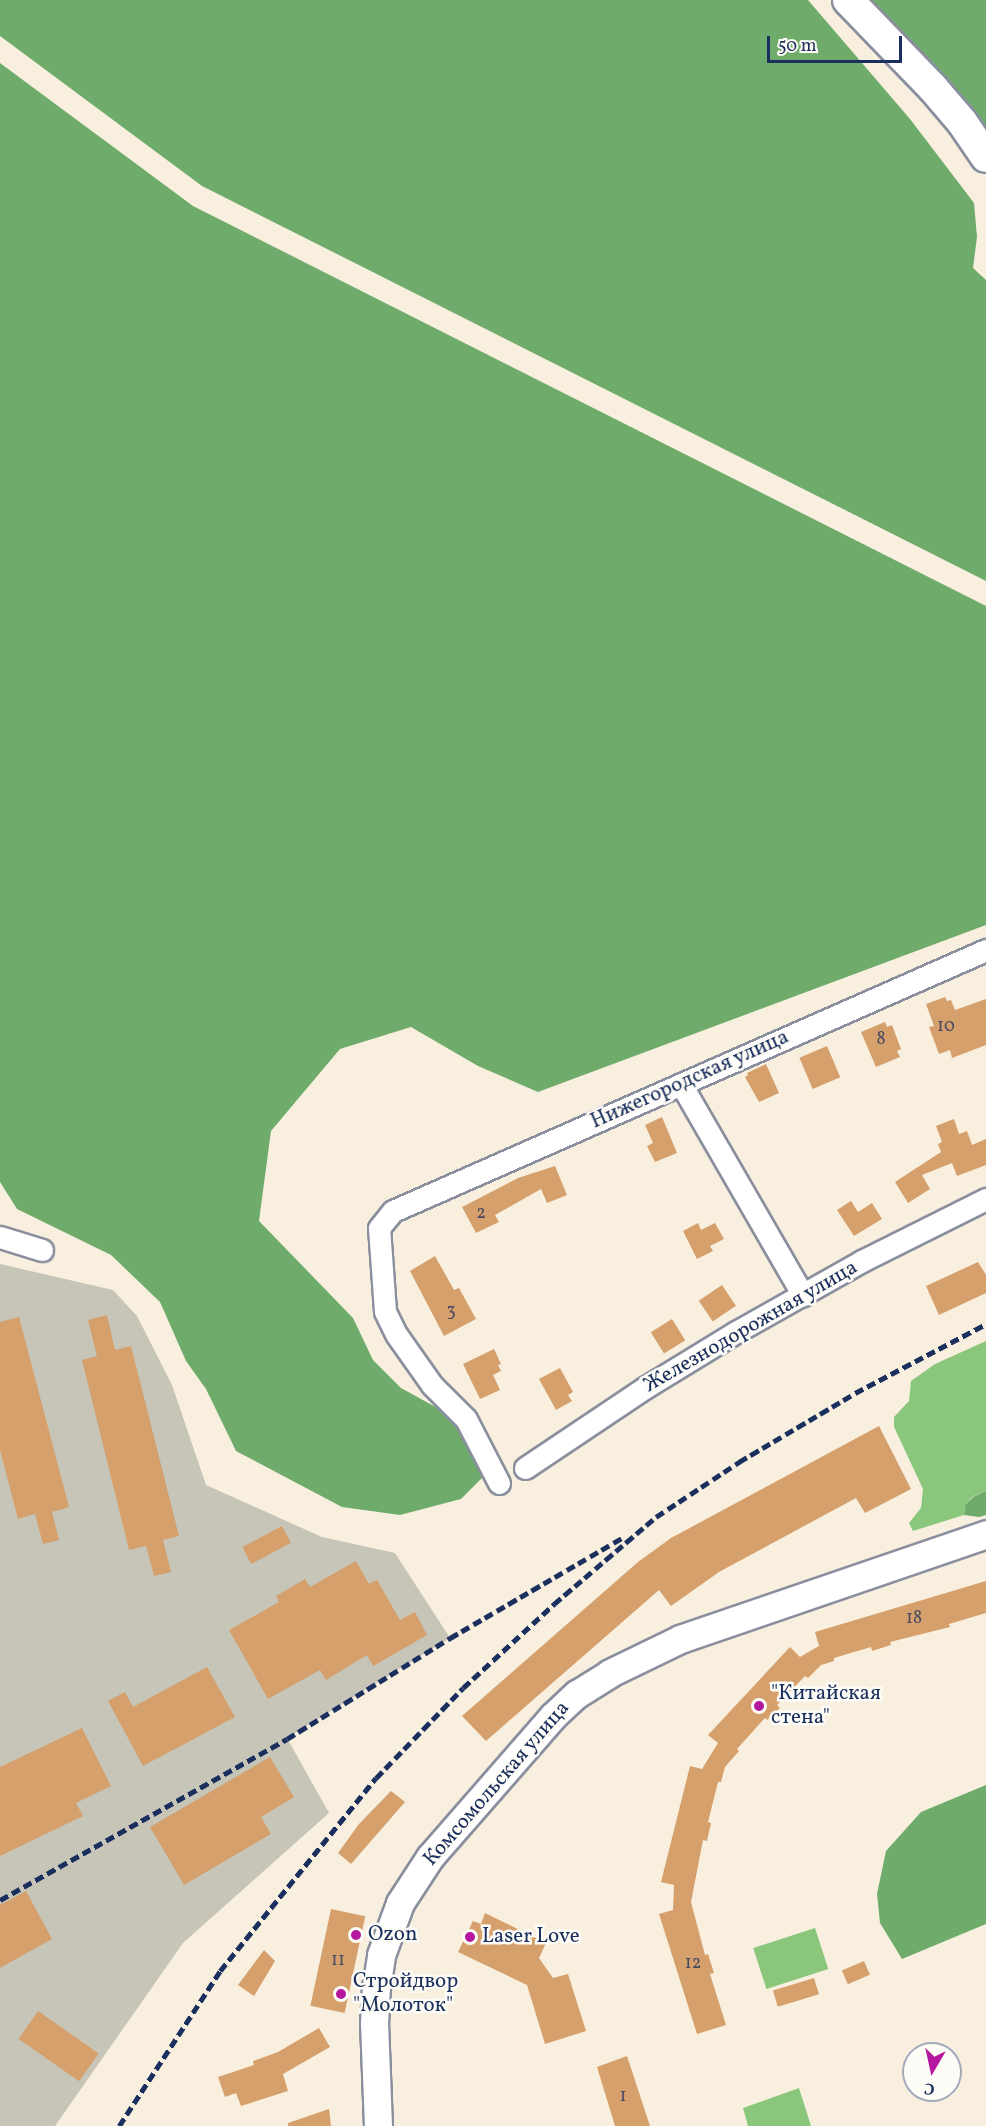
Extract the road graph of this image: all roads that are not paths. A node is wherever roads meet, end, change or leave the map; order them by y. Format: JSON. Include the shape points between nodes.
{"nodes":[{"id":1,"x":848,"y":0,"type":"edge"},
{"id":2,"x":986,"y":157,"type":"edge"},
{"id":3,"x":986,"y":950,"type":"edge"},
{"id":4,"x":681,"y":1084,"type":"junction"},
{"id":5,"x":986,"y":1199,"type":"edge"},
{"id":6,"x":0,"y":1238,"type":"edge"},
{"id":7,"x":42,"y":1250,"type":"dead end"},
{"id":8,"x":803,"y":1295,"type":"junction"},
{"id":9,"x":525,"y":1468,"type":"dead end"},
{"id":10,"x":499,"y":1483,"type":"dead end"},
{"id":11,"x":986,"y":1534,"type":"edge"},
{"id":12,"x":378,"y":2126,"type":"edge"}],
"edges":[{"from":1,"to":2,"type":"main road","via":[[963,122]]},
{"from":3,"to":4,"type":"street","name":"Нижегородская улица"},
{"from":4,"to":8,"type":"street"},
{"from":4,"to":10,"type":"street","name":"Нижегородская улица","via":[[393,1211],[379,1228],[385,1311],[396,1334],[432,1385],[466,1419]]},
{"from":5,"to":8,"type":"street","name":"Железнодорожная улица"},
{"from":6,"to":7,"type":"street"},
{"from":8,"to":9,"type":"street","name":"Железнодорожная улица","via":[[646,1387]]},
{"from":11,"to":12,"type":"street","name":"Комсомольская улица","via":[[680,1639],[610,1673],[577,1694],[553,1716],[430,1857],[397,1911],[381,1956],[376,1988]]}]}
